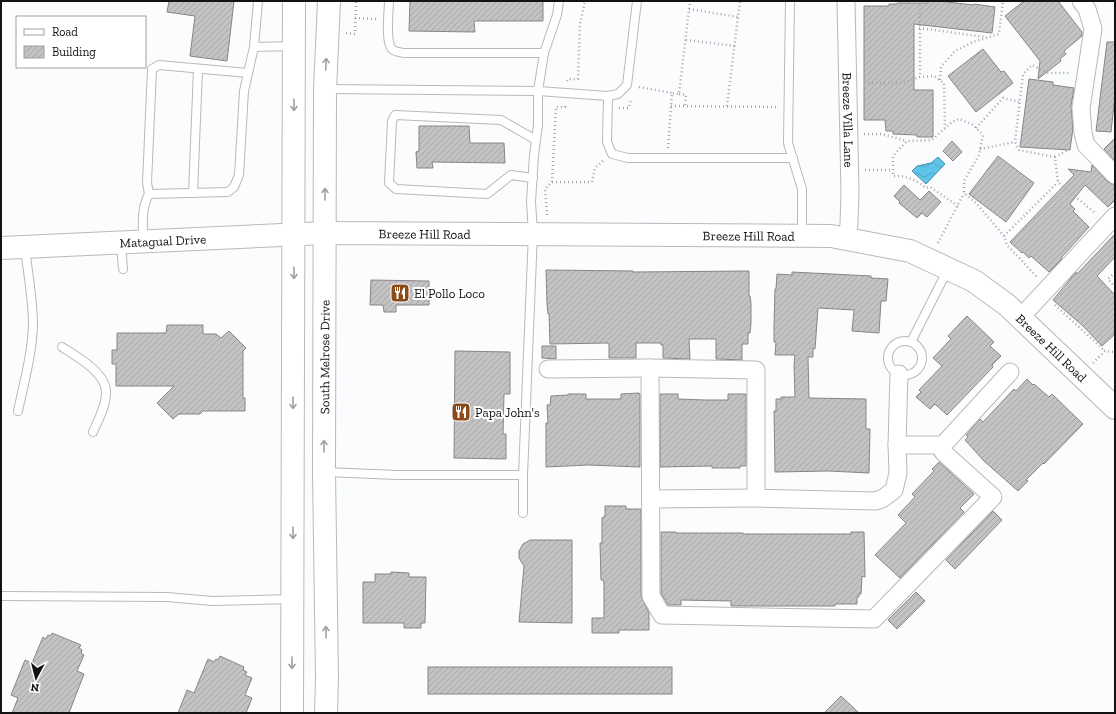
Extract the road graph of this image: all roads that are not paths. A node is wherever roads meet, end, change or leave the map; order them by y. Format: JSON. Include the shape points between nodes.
{"nodes":[{"id":1,"x":258,"y":1,"type":"edge"},
{"id":2,"x":294,"y":1,"type":"edge"},
{"id":3,"x":329,"y":1,"type":"edge"},
{"id":4,"x":389,"y":1,"type":"edge"},
{"id":5,"x":559,"y":1,"type":"edge"},
{"id":6,"x":637,"y":1,"type":"edge"},
{"id":7,"x":790,"y":1,"type":"edge"},
{"id":8,"x":846,"y":1,"type":"edge"},
{"id":9,"x":1081,"y":1,"type":"edge"},
{"id":10,"x":294,"y":46,"type":"junction"},
{"id":11,"x":254,"y":47,"type":"junction"},
{"id":12,"x":544,"y":53,"type":"junction"},
{"id":13,"x":198,"y":69,"type":"junction"},
{"id":14,"x":248,"y":73,"type":"junction"},
{"id":15,"x":325,"y":89,"type":"junction"},
{"id":16,"x":538,"y":92,"type":"junction"},
{"id":17,"x":608,"y":96,"type":"junction"},
{"id":18,"x":536,"y":140,"type":"junction"},
{"id":19,"x":793,"y":158,"type":"junction"},
{"id":20,"x":1115,"y":176,"type":"edge"},
{"id":21,"x":533,"y":178,"type":"junction"},
{"id":22,"x":193,"y":193,"type":"junction"},
{"id":23,"x":149,"y":194,"type":"junction"},
{"id":24,"x":1111,"y":220,"type":"edge"},
{"id":25,"x":325,"y":233,"type":"junction"},
{"id":26,"x":540,"y":233,"type":"junction"},
{"id":27,"x":294,"y":234,"type":"junction"},
{"id":28,"x":802,"y":236,"type":"junction"},
{"id":29,"x":847,"y":239,"type":"junction"},
{"id":30,"x":143,"y":242,"type":"junction"},
{"id":31,"x":121,"y":243,"type":"junction"},
{"id":32,"x":25,"y":247,"type":"junction"},
{"id":33,"x":1,"y":248,"type":"edge"},
{"id":34,"x":123,"y":269,"type":"dead end"},
{"id":35,"x":948,"y":269,"type":"junction"},
{"id":36,"x":1020,"y":318,"type":"junction"},
{"id":37,"x":911,"y":342,"type":"junction"},
{"id":38,"x":62,"y":347,"type":"dead end"},
{"id":39,"x":650,"y":368,"type":"junction"},
{"id":40,"x":548,"y":369,"type":"dead end"},
{"id":41,"x":1010,"y":372,"type":"dead end"},
{"id":42,"x":898,"y":374,"type":"junction"},
{"id":43,"x":1115,"y":408,"type":"edge"},
{"id":44,"x":18,"y":411,"type":"dead end"},
{"id":45,"x":93,"y":432,"type":"dead end"},
{"id":46,"x":897,"y":445,"type":"junction"},
{"id":47,"x":943,"y":446,"type":"junction"},
{"id":48,"x":324,"y":472,"type":"junction"},
{"id":49,"x":523,"y":475,"type":"junction"},
{"id":50,"x":756,"y":498,"type":"junction"},
{"id":51,"x":651,"y":499,"type":"junction"},
{"id":52,"x":523,"y":513,"type":"dead end"},
{"id":53,"x":1,"y":596,"type":"edge"},
{"id":54,"x":292,"y":599,"type":"junction"},
{"id":55,"x":292,"y":713,"type":"edge"},
{"id":56,"x":326,"y":713,"type":"edge"}],
"edges":[{"from":1,"to":11,"type":"lane"},
{"from":2,"to":10,"type":"main road"},
{"from":15,"to":3,"type":"main road","name":"South Melrose Drive","one_way":true},
{"from":4,"to":12,"type":"lane","via":[[388,41],[391,48],[396,51]]},
{"from":5,"to":12,"type":"lane"},
{"from":6,"to":17,"type":"lane","via":[[627,84],[618,94]]},
{"from":7,"to":19,"type":"lane","via":[[788,143]]},
{"from":8,"to":29,"type":"street","name":"Breeze Villa Lane","via":[[850,192]]},
{"from":9,"to":20,"type":"street","via":[[1093,29],[1081,108],[1083,133],[1086,145]]},
{"from":10,"to":11,"type":"lane"},
{"from":10,"to":27,"type":"main road","one_way":true},
{"from":11,"to":14,"type":"lane"},
{"from":12,"to":16,"type":"lane"},
{"from":13,"to":14,"type":"lane"},
{"from":13,"to":22,"type":"lane"},
{"from":13,"to":23,"type":"lane","via":[[159,65],[152,69],[147,183]]},
{"from":14,"to":22,"type":"lane","via":[[244,90],[239,175],[234,187],[228,192]]},
{"from":15,"to":16,"type":"lane"},
{"from":25,"to":15,"type":"main road","name":"South Melrose Drive","one_way":true},
{"from":16,"to":17,"type":"lane"},
{"from":16,"to":18,"type":"lane"},
{"from":17,"to":19,"type":"lane","via":[[607,142],[612,154],[628,158]]},
{"from":18,"to":21,"type":"lane"},
{"from":18,"to":21,"type":"lane","via":[[501,120],[395,116],[392,121],[389,183],[396,189],[487,194],[511,176]]},
{"from":19,"to":28,"type":"lane","via":[[802,189]]},
{"from":21,"to":26,"type":"lane","via":[[531,202]]},
{"from":22,"to":23,"type":"lane"},
{"from":23,"to":30,"type":"lane","via":[[142,218]]},
{"from":24,"to":36,"type":"street"},
{"from":25,"to":26,"type":"main road","name":"Breeze Hill Road"},
{"from":25,"to":27,"type":"main road","name":"Matagual Drive"},
{"from":48,"to":25,"type":"main road","name":"South Melrose Drive","one_way":true},
{"from":26,"to":28,"type":"main road","name":"Breeze Hill Road"},
{"from":26,"to":49,"type":"lane"},
{"from":27,"to":30,"type":"main road","name":"Matagual Drive"},
{"from":27,"to":54,"type":"main road","one_way":true},
{"from":28,"to":29,"type":"main road","name":"Breeze Hill Road"},
{"from":29,"to":35,"type":"main road","name":"Breeze Hill Road","via":[[910,251]]},
{"from":30,"to":31,"type":"main road","name":"Matagual Drive"},
{"from":31,"to":32,"type":"main road","name":"Matagual Drive"},
{"from":31,"to":34,"type":"lane"},
{"from":32,"to":33,"type":"main road","name":"Matagual Drive"},
{"from":32,"to":44,"type":"lane","via":[[33,325]]},
{"from":35,"to":36,"type":"main road","name":"Breeze Hill Road","via":[[974,281]]},
{"from":35,"to":37,"type":"lane"},
{"from":36,"to":43,"type":"main road","name":"Breeze Hill Road"},
{"from":37,"to":42,"type":"lane","via":[[894,344],[890,348],[887,360],[892,370]]},
{"from":37,"to":42,"type":"lane","via":[[921,353],[921,364],[914,373]]},
{"from":38,"to":45,"type":"lane","via":[[87,363],[102,379],[106,392],[103,408]]},
{"from":39,"to":40,"type":"street"},
{"from":39,"to":50,"type":"street","via":[[756,370]]},
{"from":39,"to":51,"type":"street"},
{"from":41,"to":47,"type":"street"},
{"from":42,"to":46,"type":"street"},
{"from":46,"to":47,"type":"street"},
{"from":46,"to":50,"type":"street","via":[[898,473],[894,490],[882,499],[875,501]]},
{"from":47,"to":51,"type":"street","via":[[943,452],[993,497],[874,619],[662,615],[651,596]]},
{"from":48,"to":49,"type":"lane"},
{"from":56,"to":48,"type":"main road","name":"South Melrose Drive","one_way":true},
{"from":49,"to":52,"type":"lane"},
{"from":50,"to":51,"type":"street"},
{"from":53,"to":54,"type":"lane","via":[[167,597],[212,601]]},
{"from":54,"to":55,"type":"main road","one_way":true}]}
